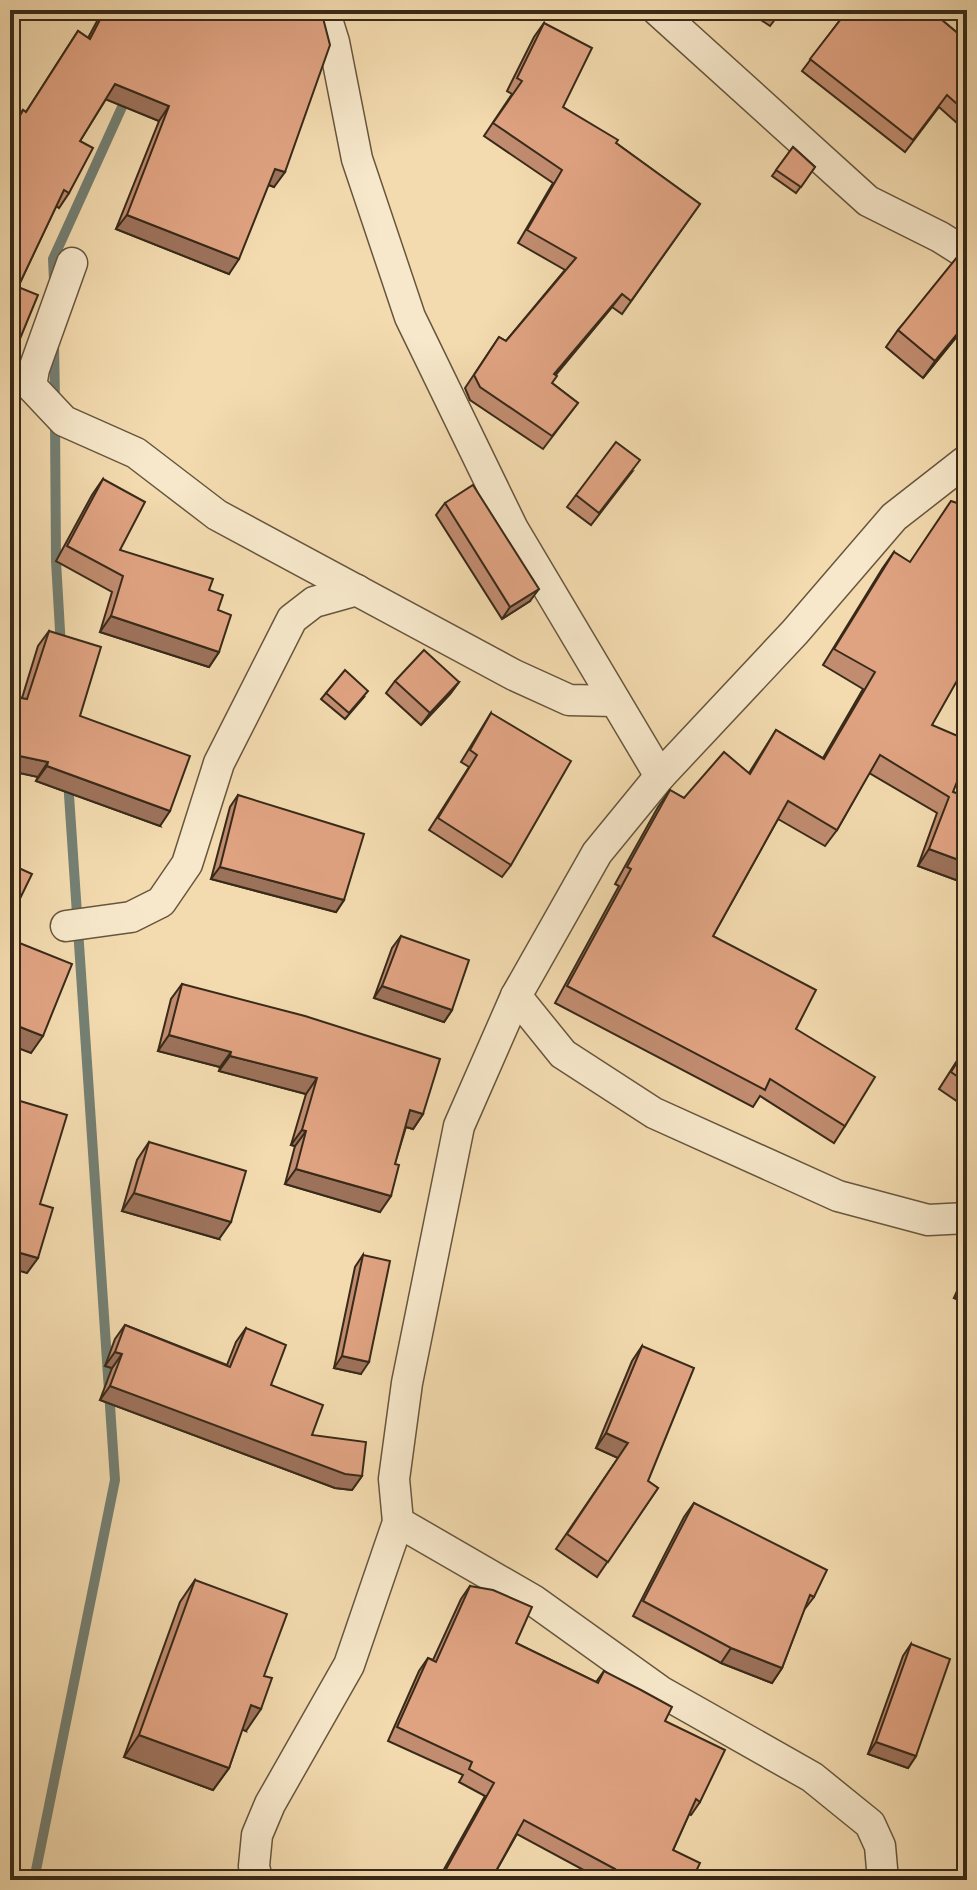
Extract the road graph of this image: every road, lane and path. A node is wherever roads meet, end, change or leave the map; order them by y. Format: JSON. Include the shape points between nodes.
{"nodes":[{"id":1,"x":324,"y":10,"type":"edge"},
{"id":2,"x":657,"y":10,"type":"edge"},
{"id":3,"x":967,"y":254,"type":"edge"},
{"id":4,"x":72,"y":263,"type":"dead end"},
{"id":5,"x":967,"y":460,"type":"edge"},
{"id":6,"x":357,"y":590,"type":"junction"},
{"id":7,"x":615,"y":701,"type":"junction"},
{"id":8,"x":660,"y":776,"type":"junction"},
{"id":9,"x":66,"y":926,"type":"dead end"},
{"id":10,"x":516,"y":996,"type":"junction"},
{"id":11,"x":967,"y":1218,"type":"edge"},
{"id":12,"x":398,"y":1522,"type":"junction"},
{"id":13,"x":257,"y":1880,"type":"edge"},
{"id":14,"x":883,"y":1880,"type":"edge"}],
"edges":[{"from":1,"to":7,"type":"street","via":[[357,159],[410,317],[513,529]]},
{"from":2,"to":3,"type":"street","via":[[868,201]]},
{"from":4,"to":6,"type":"street","via":[[34,369],[31,386],[42,401],[64,421],[136,453],[217,515]]},
{"from":5,"to":8,"type":"street","via":[[894,517]]},
{"from":6,"to":7,"type":"street","via":[[569,700]]},
{"from":6,"to":9,"type":"street","via":[[314,602],[292,619],[219,763],[187,864],[161,902],[131,917]]},
{"from":7,"to":8,"type":"street"},
{"from":8,"to":10,"type":"street","via":[[597,853]]},
{"from":10,"to":11,"type":"street","via":[[563,1054],[654,1113],[838,1196],[928,1220]]},
{"from":10,"to":12,"type":"street","via":[[459,1126],[407,1383],[394,1479]]},
{"from":12,"to":13,"type":"street","via":[[349,1665],[257,1835]]},
{"from":12,"to":14,"type":"street","via":[[533,1600],[660,1691],[812,1777],[870,1824],[880,1846]]}]}
